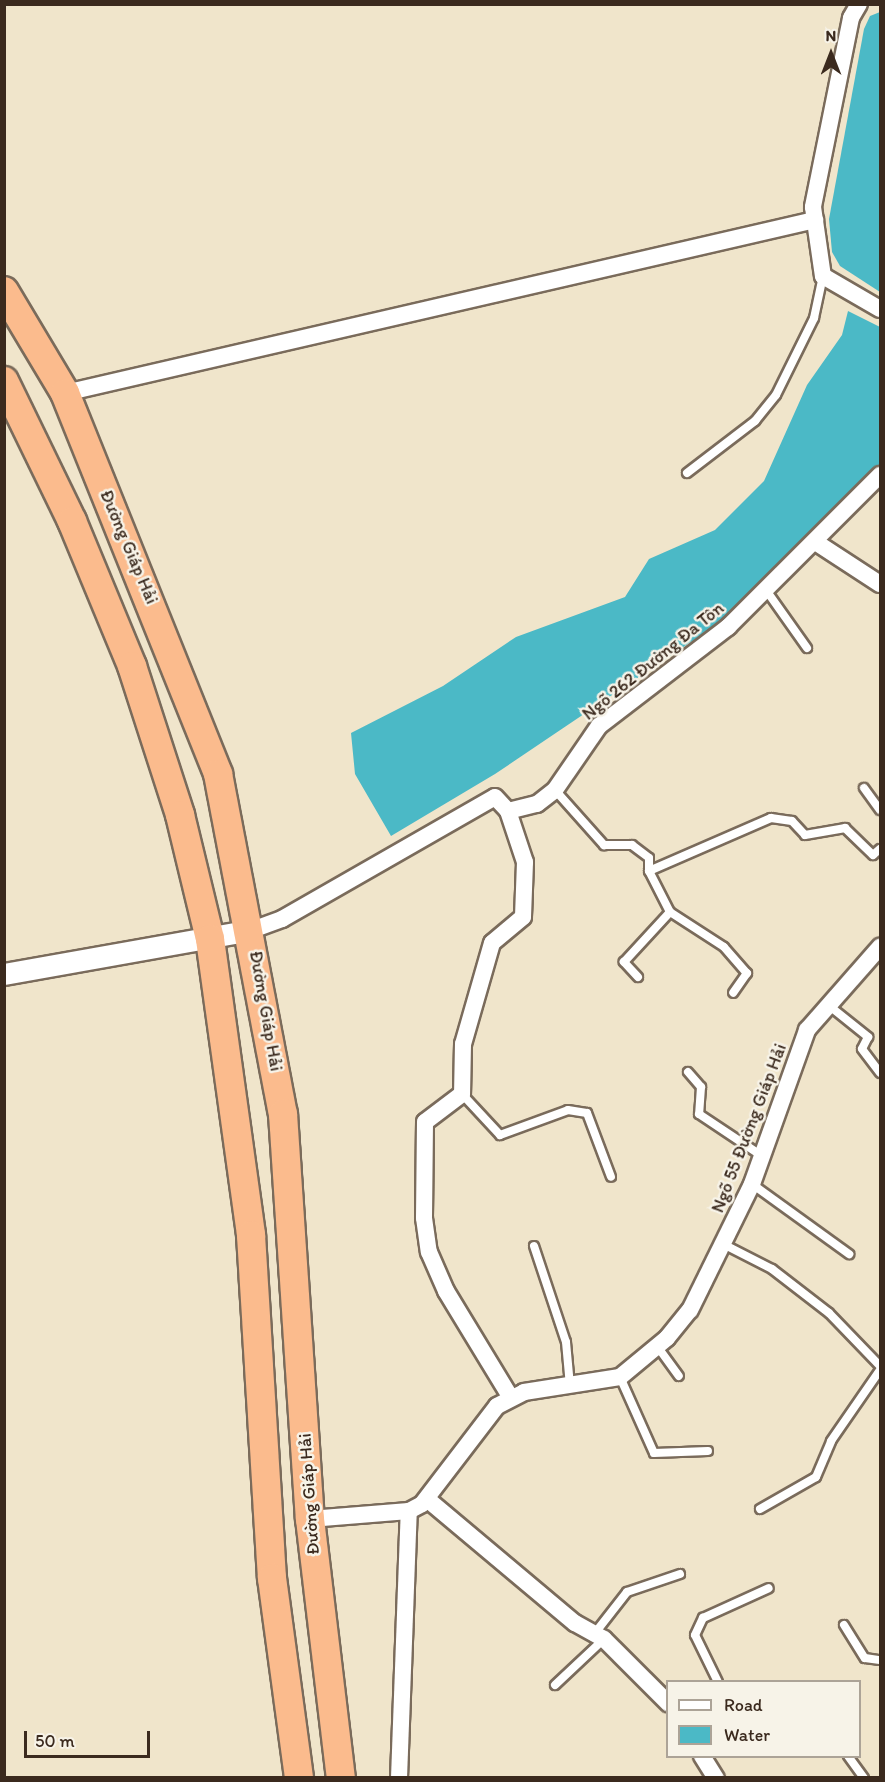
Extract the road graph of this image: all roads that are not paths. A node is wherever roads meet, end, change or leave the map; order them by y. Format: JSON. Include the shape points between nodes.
{"nodes":[{"id":1,"x":859,"y":4,"type":"edge"},
{"id":2,"x":815,"y":220,"type":"junction"},
{"id":3,"x":823,"y":276,"type":"junction"},
{"id":4,"x":4,"y":291,"type":"edge"},
{"id":5,"x":880,"y":309,"type":"edge"},
{"id":6,"x":4,"y":381,"type":"edge"},
{"id":7,"x":65,"y":393,"type":"junction"},
{"id":8,"x":11,"y":409,"type":"edge"},
{"id":9,"x":687,"y":472,"type":"dead end"},
{"id":10,"x":880,"y":475,"type":"edge"},
{"id":11,"x":111,"y":503,"type":"junction"},
{"id":12,"x":72,"y":521,"type":"junction"},
{"id":13,"x":817,"y":543,"type":"junction"},
{"id":14,"x":880,"y":584,"type":"edge"},
{"id":15,"x":766,"y":590,"type":"junction"},
{"id":16,"x":807,"y":648,"type":"dead end"},
{"id":17,"x":864,"y":788,"type":"dead end"},
{"id":18,"x":555,"y":790,"type":"junction"},
{"id":19,"x":880,"y":810,"type":"edge"},
{"id":20,"x":508,"y":811,"type":"junction"},
{"id":21,"x":880,"y":849,"type":"edge"},
{"id":22,"x":649,"y":871,"type":"junction"},
{"id":23,"x":670,"y":912,"type":"junction"},
{"id":24,"x":252,"y":930,"type":"junction"},
{"id":25,"x":210,"y":939,"type":"junction"},
{"id":26,"x":880,"y":947,"type":"edge"},
{"id":27,"x":4,"y":974,"type":"edge"},
{"id":28,"x":638,"y":976,"type":"dead end"},
{"id":29,"x":733,"y":993,"type":"dead end"},
{"id":30,"x":827,"y":1003,"type":"junction"},
{"id":31,"x":688,"y":1072,"type":"dead end"},
{"id":32,"x":880,"y":1073,"type":"edge"},
{"id":33,"x":462,"y":1094,"type":"junction"},
{"id":34,"x":762,"y":1156,"type":"junction"},
{"id":35,"x":611,"y":1177,"type":"dead end"},
{"id":36,"x":752,"y":1184,"type":"junction"},
{"id":37,"x":723,"y":1244,"type":"junction"},
{"id":38,"x":534,"y":1245,"type":"dead end"},
{"id":39,"x":849,"y":1254,"type":"dead end"},
{"id":40,"x":657,"y":1346,"type":"junction"},
{"id":41,"x":880,"y":1368,"type":"edge"},
{"id":42,"x":679,"y":1376,"type":"dead end"},
{"id":43,"x":620,"y":1377,"type":"junction"},
{"id":44,"x":570,"y":1387,"type":"junction"},
{"id":45,"x":511,"y":1398,"type":"junction"},
{"id":46,"x":304,"y":1420,"type":"junction"},
{"id":47,"x":260,"y":1424,"type":"junction"},
{"id":48,"x":708,"y":1450,"type":"dead end"},
{"id":49,"x":428,"y":1499,"type":"junction"},
{"id":50,"x":760,"y":1509,"type":"dead end"},
{"id":51,"x":409,"y":1511,"type":"junction"},
{"id":52,"x":310,"y":1520,"type":"junction"},
{"id":53,"x":680,"y":1575,"type":"dead end"},
{"id":54,"x":769,"y":1588,"type":"dead end"},
{"id":55,"x":844,"y":1625,"type":"dead end"},
{"id":56,"x":600,"y":1636,"type":"junction"},
{"id":57,"x":322,"y":1638,"type":"junction"},
{"id":58,"x":280,"y":1645,"type":"junction"},
{"id":59,"x":880,"y":1660,"type":"edge"},
{"id":60,"x":717,"y":1680,"type":"edge"},
{"id":61,"x":555,"y":1685,"type":"dead end"},
{"id":62,"x":666,"y":1701,"type":"edge"},
{"id":63,"x":703,"y":1758,"type":"edge"},
{"id":64,"x":850,"y":1758,"type":"edge"},
{"id":65,"x":299,"y":1778,"type":"edge"},
{"id":66,"x":341,"y":1778,"type":"edge"},
{"id":67,"x":399,"y":1778,"type":"edge"},
{"id":68,"x":716,"y":1778,"type":"edge"},
{"id":69,"x":864,"y":1778,"type":"edge"}],
"edges":[{"from":1,"to":2,"type":"street","via":[[850,18],[819,174]]},
{"from":2,"to":3,"type":"street"},
{"from":2,"to":7,"type":"street"},
{"from":3,"to":5,"type":"street"},
{"from":3,"to":9,"type":"lane","via":[[814,318],[776,395],[755,421]]},
{"from":4,"to":7,"type":"highway","name":"Đường Giáp Hải"},
{"from":6,"to":8,"type":"highway"},
{"from":7,"to":11,"type":"highway","name":"Đường Giáp Hải"},
{"from":8,"to":12,"type":"highway"},
{"from":10,"to":13,"type":"street","name":"Ngõ 262 Đường Đa Tôn"},
{"from":11,"to":12,"type":"highway"},
{"from":11,"to":24,"type":"highway","name":"Đường Giáp Hải","via":[[218,774]]},
{"from":12,"to":25,"type":"highway","via":[[132,666],[180,815]]},
{"from":13,"to":14,"type":"street"},
{"from":13,"to":15,"type":"street","name":"Ngõ 262 Đường Đa Tôn"},
{"from":15,"to":16,"type":"lane"},
{"from":15,"to":18,"type":"street","name":"Ngõ 262 Đường Đa Tôn","via":[[728,627],[599,726]]},
{"from":17,"to":19,"type":"lane"},
{"from":18,"to":20,"type":"street","name":"Ngõ 262 Đường Đa Tôn","via":[[520,812]]},
{"from":18,"to":22,"type":"lane","via":[[593,837],[604,844],[632,844],[649,858]]},
{"from":20,"to":24,"type":"street","via":[[495,797],[282,919]]},
{"from":20,"to":33,"type":"street","via":[[525,862],[523,917],[492,943],[463,1044]]},
{"from":21,"to":22,"type":"lane","via":[[873,855],[845,828],[805,835],[792,821],[771,818]]},
{"from":22,"to":23,"type":"lane"},
{"from":23,"to":28,"type":"lane","via":[[624,962]]},
{"from":23,"to":29,"type":"lane","via":[[724,947],[747,973]]},
{"from":24,"to":25,"type":"street"},
{"from":24,"to":46,"type":"highway","name":"Đường Giáp Hải","via":[[283,1114]]},
{"from":25,"to":27,"type":"street"},
{"from":25,"to":47,"type":"highway","via":[[251,1235]]},
{"from":26,"to":30,"type":"street","name":"Ngõ 55 Đường Giáp Hải"},
{"from":30,"to":32,"type":"lane","via":[[868,1036],[862,1048]]},
{"from":30,"to":34,"type":"street","name":"Ngõ 55 Đường Giáp Hải","via":[[807,1030]]},
{"from":31,"to":34,"type":"lane","via":[[701,1087],[699,1114]]},
{"from":33,"to":35,"type":"lane","via":[[500,1135],[568,1110],[587,1113]]},
{"from":33,"to":45,"type":"street","via":[[425,1122],[429,1252]]},
{"from":34,"to":36,"type":"street","name":"Ngõ 55 Đường Giáp Hải"},
{"from":36,"to":37,"type":"street","name":"Ngõ 55 Đường Giáp Hải"},
{"from":36,"to":39,"type":"lane"},
{"from":37,"to":40,"type":"street","name":"Ngõ 55 Đường Giáp Hải","via":[[690,1310]]},
{"from":37,"to":41,"type":"lane","via":[[782,1277],[829,1313]]},
{"from":38,"to":44,"type":"lane","via":[[566,1342]]},
{"from":40,"to":42,"type":"lane"},
{"from":40,"to":43,"type":"street","name":"Ngõ 55 Đường Giáp Hải"},
{"from":41,"to":50,"type":"lane","via":[[831,1441],[816,1477]]},
{"from":43,"to":44,"type":"street","name":"Ngõ 55 Đường Giáp Hải"},
{"from":43,"to":48,"type":"lane","via":[[654,1453]]},
{"from":44,"to":45,"type":"street","name":"Ngõ 55 Đường Giáp Hải"},
{"from":45,"to":49,"type":"street","via":[[474,1432]]},
{"from":46,"to":47,"type":"highway"},
{"from":46,"to":52,"type":"highway","name":"Đường Giáp Hải"},
{"from":47,"to":58,"type":"highway"},
{"from":49,"to":51,"type":"street"},
{"from":49,"to":56,"type":"street"},
{"from":51,"to":52,"type":"street"},
{"from":51,"to":67,"type":"street"},
{"from":52,"to":57,"type":"highway","name":"Đường Giáp Hải"},
{"from":53,"to":56,"type":"lane","via":[[627,1592]]},
{"from":54,"to":60,"type":"lane","via":[[703,1618],[695,1635]]},
{"from":55,"to":59,"type":"lane","via":[[865,1658]]},
{"from":56,"to":61,"type":"lane"},
{"from":56,"to":62,"type":"street"},
{"from":57,"to":58,"type":"highway"},
{"from":57,"to":66,"type":"highway","name":"Đường Giáp Hải"},
{"from":58,"to":65,"type":"highway"},
{"from":63,"to":68,"type":"street"},
{"from":64,"to":69,"type":"lane"}]}
